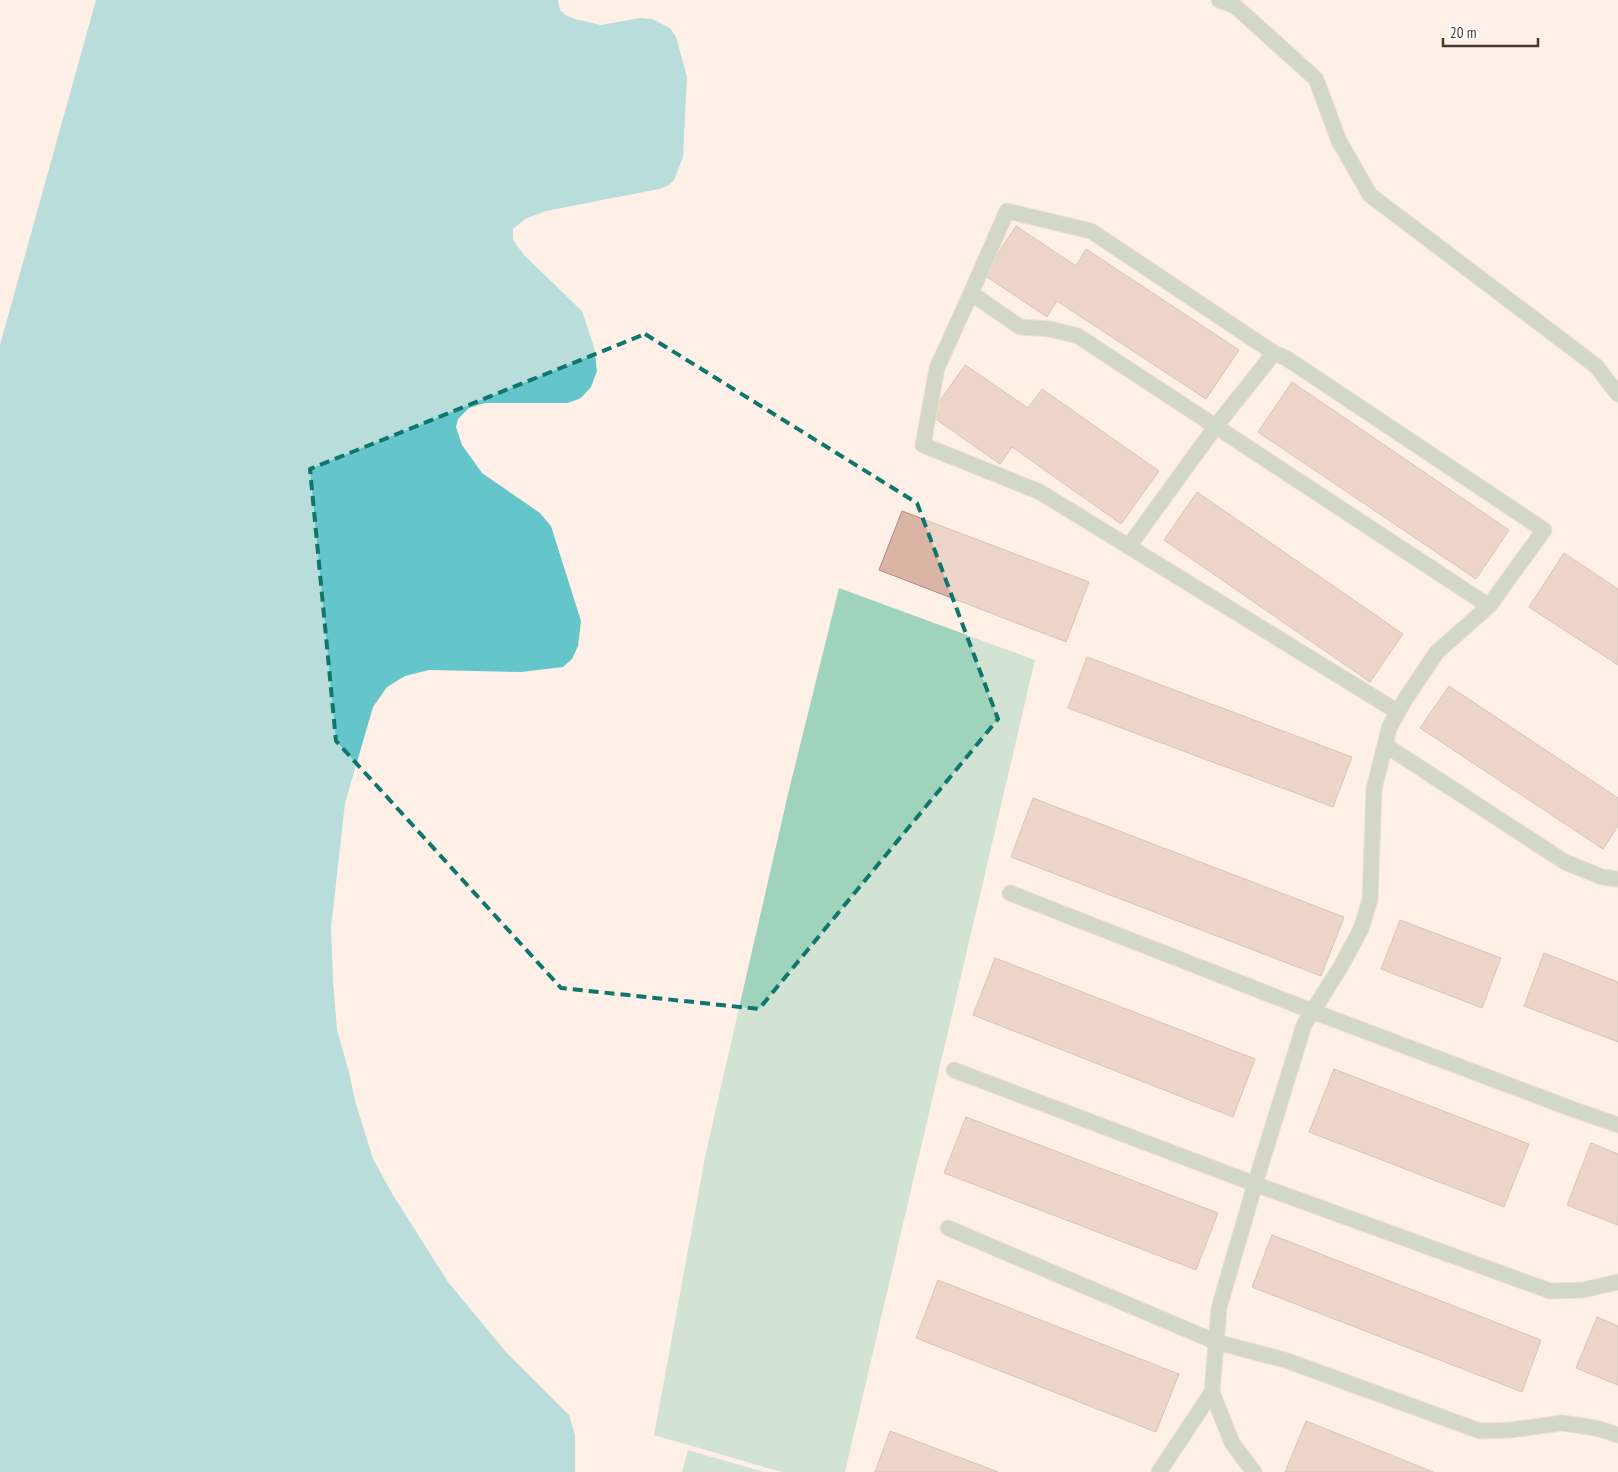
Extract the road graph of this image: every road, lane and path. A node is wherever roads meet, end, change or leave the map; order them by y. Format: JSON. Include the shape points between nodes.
{"nodes":[{"id":1,"x":1219,"y":0,"type":"edge"},
{"id":2,"x":971,"y":293,"type":"junction"},
{"id":3,"x":1274,"y":353,"type":"junction"},
{"id":4,"x":1618,"y":394,"type":"edge"},
{"id":5,"x":1216,"y":426,"type":"junction"},
{"id":6,"x":1129,"y":546,"type":"junction"},
{"id":7,"x":1489,"y":606,"type":"junction"},
{"id":8,"x":1398,"y":712,"type":"junction"},
{"id":9,"x":1385,"y":745,"type":"junction"},
{"id":10,"x":1618,"y":879,"type":"edge"},
{"id":11,"x":1010,"y":893,"type":"dead end"},
{"id":12,"x":1312,"y":1011,"type":"junction"},
{"id":13,"x":954,"y":1070,"type":"dead end"},
{"id":14,"x":1618,"y":1125,"type":"edge"},
{"id":15,"x":1255,"y":1184,"type":"junction"},
{"id":16,"x":948,"y":1228,"type":"dead end"},
{"id":17,"x":1618,"y":1282,"type":"edge"},
{"id":18,"x":1216,"y":1342,"type":"junction"},
{"id":19,"x":1212,"y":1392,"type":"junction"},
{"id":20,"x":1618,"y":1435,"type":"edge"},
{"id":21,"x":1159,"y":1472,"type":"edge"},
{"id":22,"x":1254,"y":1472,"type":"edge"}],
"edges":[{"from":1,"to":4,"type":"street","via":[[1235,6],[1316,79],[1339,140],[1370,195],[1596,366]]},
{"from":2,"to":3,"type":"street","via":[[1007,211],[1091,231]]},
{"from":2,"to":5,"type":"street","via":[[1020,328],[1050,329],[1078,336]]},
{"from":2,"to":6,"type":"street","via":[[937,368],[923,445],[1040,492]]},
{"from":3,"to":5,"type":"street"},
{"from":3,"to":7,"type":"street","via":[[1544,530]]},
{"from":5,"to":6,"type":"street"},
{"from":5,"to":7,"type":"street"},
{"from":6,"to":8,"type":"street"},
{"from":7,"to":8,"type":"street","via":[[1437,652]]},
{"from":8,"to":9,"type":"street","via":[[1389,728]]},
{"from":9,"to":10,"type":"street","via":[[1565,862],[1602,877]]},
{"from":9,"to":12,"type":"street","via":[[1374,789],[1370,900],[1361,929]]},
{"from":11,"to":12,"type":"street"},
{"from":12,"to":14,"type":"street"},
{"from":12,"to":15,"type":"street","via":[[1304,1025]]},
{"from":13,"to":15,"type":"street"},
{"from":15,"to":17,"type":"street","via":[[1550,1291],[1583,1290]]},
{"from":15,"to":18,"type":"street","via":[[1219,1308]]},
{"from":16,"to":18,"type":"street"},
{"from":18,"to":19,"type":"street"},
{"from":18,"to":20,"type":"street","via":[[1285,1360],[1480,1431],[1562,1423]]},
{"from":19,"to":21,"type":"street"},
{"from":19,"to":22,"type":"street","via":[[1232,1442]]}]}
